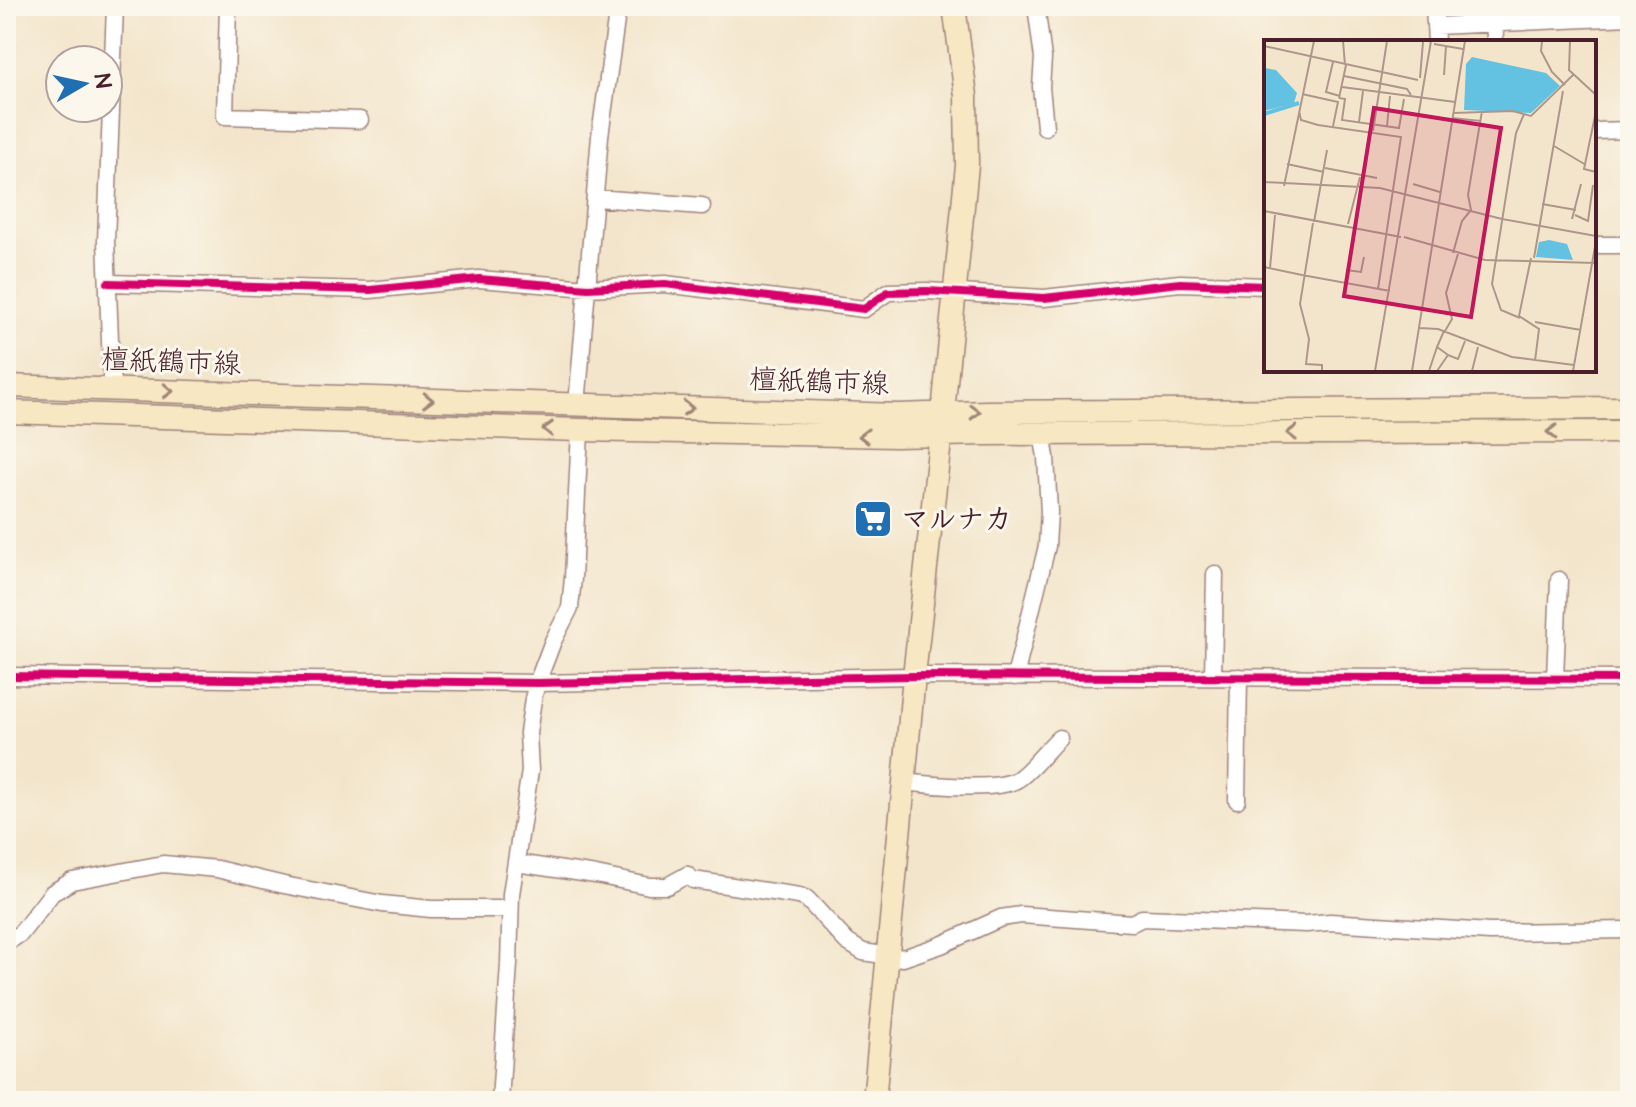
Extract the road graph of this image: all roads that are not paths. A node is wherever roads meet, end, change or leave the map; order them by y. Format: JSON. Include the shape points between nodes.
{"nodes":[{"id":1,"x":115,"y":6,"type":"edge"},
{"id":2,"x":228,"y":6,"type":"edge"},
{"id":3,"x":618,"y":6,"type":"edge"},
{"id":4,"x":954,"y":6,"type":"edge"},
{"id":5,"x":1036,"y":6,"type":"edge"},
{"id":6,"x":1434,"y":6,"type":"edge"},
{"id":7,"x":1494,"y":6,"type":"edge"},
{"id":8,"x":1630,"y":17,"type":"edge"},
{"id":9,"x":1494,"y":24,"type":"junction"},
{"id":10,"x":1435,"y":34,"type":"edge"},
{"id":11,"x":1495,"y":40,"type":"edge"},
{"id":12,"x":360,"y":120,"type":"dead end"},
{"id":13,"x":1045,"y":127,"type":"dead end"},
{"id":14,"x":1630,"y":130,"type":"edge"},
{"id":15,"x":1596,"y":131,"type":"edge"},
{"id":16,"x":596,"y":198,"type":"junction"},
{"id":17,"x":702,"y":206,"type":"dead end"},
{"id":18,"x":1596,"y":245,"type":"edge"},
{"id":19,"x":1630,"y":245,"type":"edge"},
{"id":20,"x":108,"y":283,"type":"junction"},
{"id":21,"x":1264,"y":286,"type":"edge"},
{"id":22,"x":588,"y":288,"type":"junction"},
{"id":23,"x":955,"y":294,"type":"junction"},
{"id":24,"x":6,"y":386,"type":"edge"},
{"id":25,"x":112,"y":390,"type":"junction"},
{"id":26,"x":577,"y":405,"type":"junction"},
{"id":27,"x":1630,"y":408,"type":"edge"},
{"id":28,"x":6,"y":412,"type":"edge"},
{"id":29,"x":943,"y":412,"type":"junction"},
{"id":30,"x":580,"y":430,"type":"junction"},
{"id":31,"x":1630,"y":432,"type":"edge"},
{"id":32,"x":1042,"y":434,"type":"junction"},
{"id":33,"x":940,"y":435,"type":"junction"},
{"id":34,"x":1215,"y":574,"type":"dead end"},
{"id":35,"x":1559,"y":580,"type":"dead end"},
{"id":36,"x":6,"y":676,"type":"edge"},
{"id":37,"x":914,"y":676,"type":"junction"},
{"id":38,"x":1015,"y":677,"type":"junction"},
{"id":39,"x":1213,"y":677,"type":"junction"},
{"id":40,"x":1239,"y":677,"type":"junction"},
{"id":41,"x":1555,"y":678,"type":"junction"},
{"id":42,"x":1630,"y":679,"type":"edge"},
{"id":43,"x":537,"y":683,"type":"junction"},
{"id":44,"x":1059,"y":738,"type":"dead end"},
{"id":45,"x":905,"y":782,"type":"junction"},
{"id":46,"x":1237,"y":800,"type":"dead end"},
{"id":47,"x":516,"y":863,"type":"junction"},
{"id":48,"x":510,"y":909,"type":"junction"},
{"id":49,"x":1630,"y":930,"type":"edge"},
{"id":50,"x":6,"y":943,"type":"edge"},
{"id":51,"x":889,"y":956,"type":"junction"},
{"id":52,"x":500,"y":1101,"type":"edge"},
{"id":53,"x":874,"y":1101,"type":"edge"}],
"edges":[{"from":1,"to":20,"type":"street"},
{"from":2,"to":12,"type":"street","via":[[225,116]]},
{"from":3,"to":16,"type":"street"},
{"from":4,"to":23,"type":"main road","via":[[966,96],[967,165]]},
{"from":5,"to":13,"type":"street"},
{"from":6,"to":10,"type":"street"},
{"from":7,"to":9,"type":"street"},
{"from":8,"to":9,"type":"street"},
{"from":9,"to":10,"type":"street"},
{"from":9,"to":11,"type":"street"},
{"from":14,"to":15,"type":"street"},
{"from":16,"to":17,"type":"street"},
{"from":16,"to":22,"type":"street"},
{"from":18,"to":19,"type":"street"},
{"from":20,"to":22,"type":"street","via":[[370,290],[479,279]]},
{"from":20,"to":25,"type":"street"},
{"from":21,"to":23,"type":"street","via":[[1180,283],[1044,298]]},
{"from":22,"to":23,"type":"street","via":[[665,284],[864,309],[888,292]]},
{"from":22,"to":26,"type":"street"},
{"from":23,"to":29,"type":"main road"},
{"from":24,"to":25,"type":"main road","name":"檀紙鶴市線"},
{"from":25,"to":26,"type":"main road","name":"檀紙鶴市線","one_way":true},
{"from":26,"to":29,"type":"main road","name":"檀紙鶴市線","one_way":true},
{"from":29,"to":27,"type":"main road","name":"檀紙鶴市線","one_way":true},
{"from":30,"to":28,"type":"main road","name":"檀紙鶴市線","one_way":true},
{"from":29,"to":33,"type":"main road"},
{"from":33,"to":30,"type":"main road","name":"檀紙鶴市線","one_way":true},
{"from":30,"to":43,"type":"street","via":[[570,608]]},
{"from":31,"to":32,"type":"main road","name":"檀紙鶴市線","one_way":true},
{"from":32,"to":33,"type":"main road","name":"檀紙鶴市線"},
{"from":32,"to":38,"type":"street","via":[[1047,546]]},
{"from":33,"to":37,"type":"main road"},
{"from":34,"to":39,"type":"street"},
{"from":35,"to":41,"type":"street"},
{"from":36,"to":43,"type":"street"},
{"from":37,"to":38,"type":"street"},
{"from":37,"to":43,"type":"street"},
{"from":37,"to":45,"type":"main road"},
{"from":38,"to":39,"type":"street"},
{"from":39,"to":40,"type":"street"},
{"from":40,"to":41,"type":"street"},
{"from":40,"to":46,"type":"street"},
{"from":41,"to":42,"type":"street"},
{"from":43,"to":47,"type":"street"},
{"from":44,"to":45,"type":"street","via":[[1017,781],[950,787]]},
{"from":45,"to":51,"type":"main road"},
{"from":47,"to":48,"type":"street"},
{"from":47,"to":51,"type":"street","via":[[649,886],[667,886],[687,875],[799,896],[847,942],[863,952]]},
{"from":48,"to":50,"type":"street","via":[[382,904],[217,869],[163,864],[72,881],[52,893],[21,933]]},
{"from":48,"to":52,"type":"street"},
{"from":49,"to":51,"type":"street","via":[[1490,932],[1330,922],[1142,918],[1132,923],[1021,915],[1001,918],[903,958]]},
{"from":51,"to":53,"type":"main road"}]}
